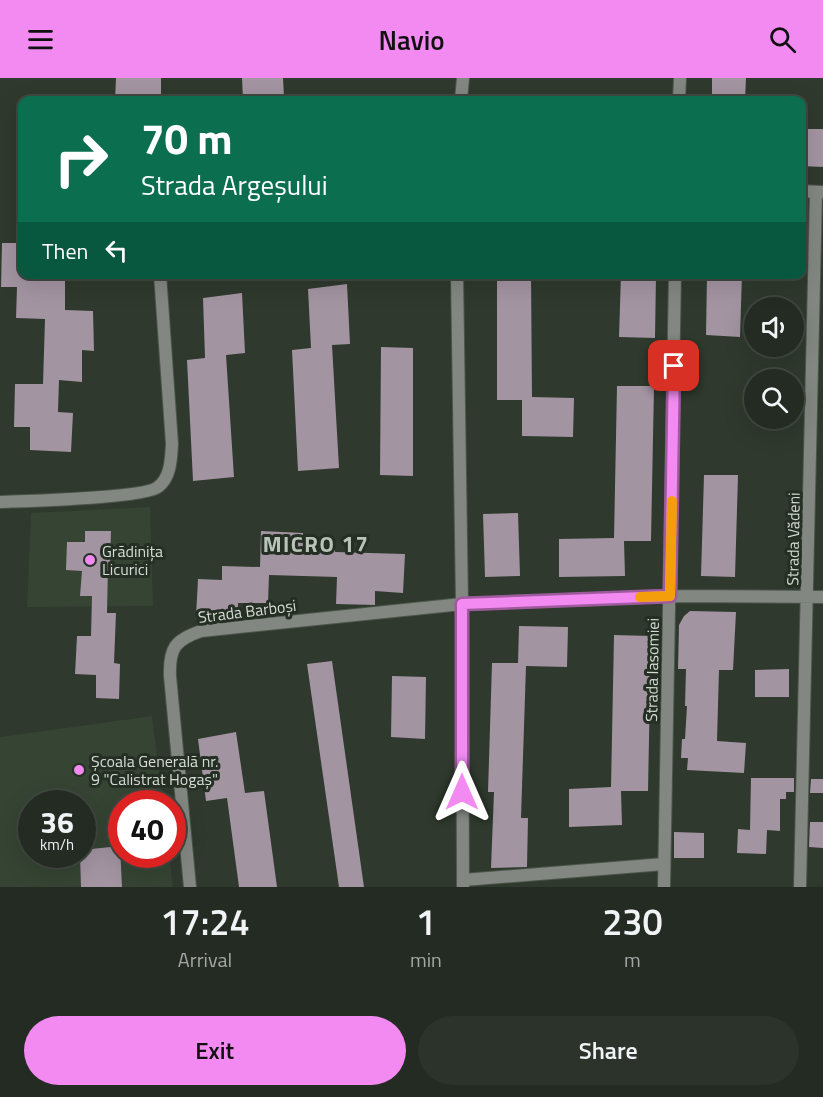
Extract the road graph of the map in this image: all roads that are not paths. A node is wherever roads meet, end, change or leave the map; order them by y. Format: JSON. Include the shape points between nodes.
{"nodes":[{"id":1,"x":463,"y":78,"type":"edge"},
{"id":2,"x":680,"y":78,"type":"edge"},
{"id":3,"x":461,"y":96,"type":"edge"},
{"id":4,"x":680,"y":96,"type":"edge"},
{"id":5,"x":820,"y":192,"type":"edge"},
{"id":6,"x":160,"y":279,"type":"edge"},
{"id":7,"x":457,"y":279,"type":"edge"},
{"id":8,"x":675,"y":279,"type":"edge"},
{"id":9,"x":0,"y":502,"type":"edge"},
{"id":10,"x":670,"y":596,"type":"junction"},
{"id":11,"x":808,"y":597,"type":"junction"},
{"id":12,"x":823,"y":597,"type":"edge"},
{"id":13,"x":462,"y":604,"type":"junction"},
{"id":14,"x":664,"y":864,"type":"junction"},
{"id":15,"x":463,"y":883,"type":"edge"},
{"id":16,"x":190,"y":887,"type":"edge"},
{"id":17,"x":664,"y":887,"type":"edge"},
{"id":18,"x":800,"y":887,"type":"edge"}],
"edges":[{"from":1,"to":3,"type":"street"},
{"from":2,"to":4,"type":"street"},
{"from":5,"to":11,"type":"street","name":"Strada Vădeni"},
{"from":6,"to":9,"type":"street","via":[[172,444],[171,465],[165,478],[157,488],[134,494]]},
{"from":7,"to":13,"type":"street"},
{"from":8,"to":10,"type":"street","name":"Strada Iasomiei"},
{"from":10,"to":11,"type":"street"},
{"from":10,"to":13,"type":"street"},
{"from":10,"to":14,"type":"street","name":"Strada Iasomiei"},
{"from":11,"to":12,"type":"street"},
{"from":11,"to":18,"type":"street","name":"Strada Vădeni"},
{"from":13,"to":15,"type":"street"},
{"from":13,"to":16,"type":"street","name":"Strada Barboși","via":[[201,631],[184,637],[175,646],[170,676]]},
{"from":14,"to":15,"type":"street"},
{"from":14,"to":17,"type":"street","name":"Strada Iasomiei"}]}
